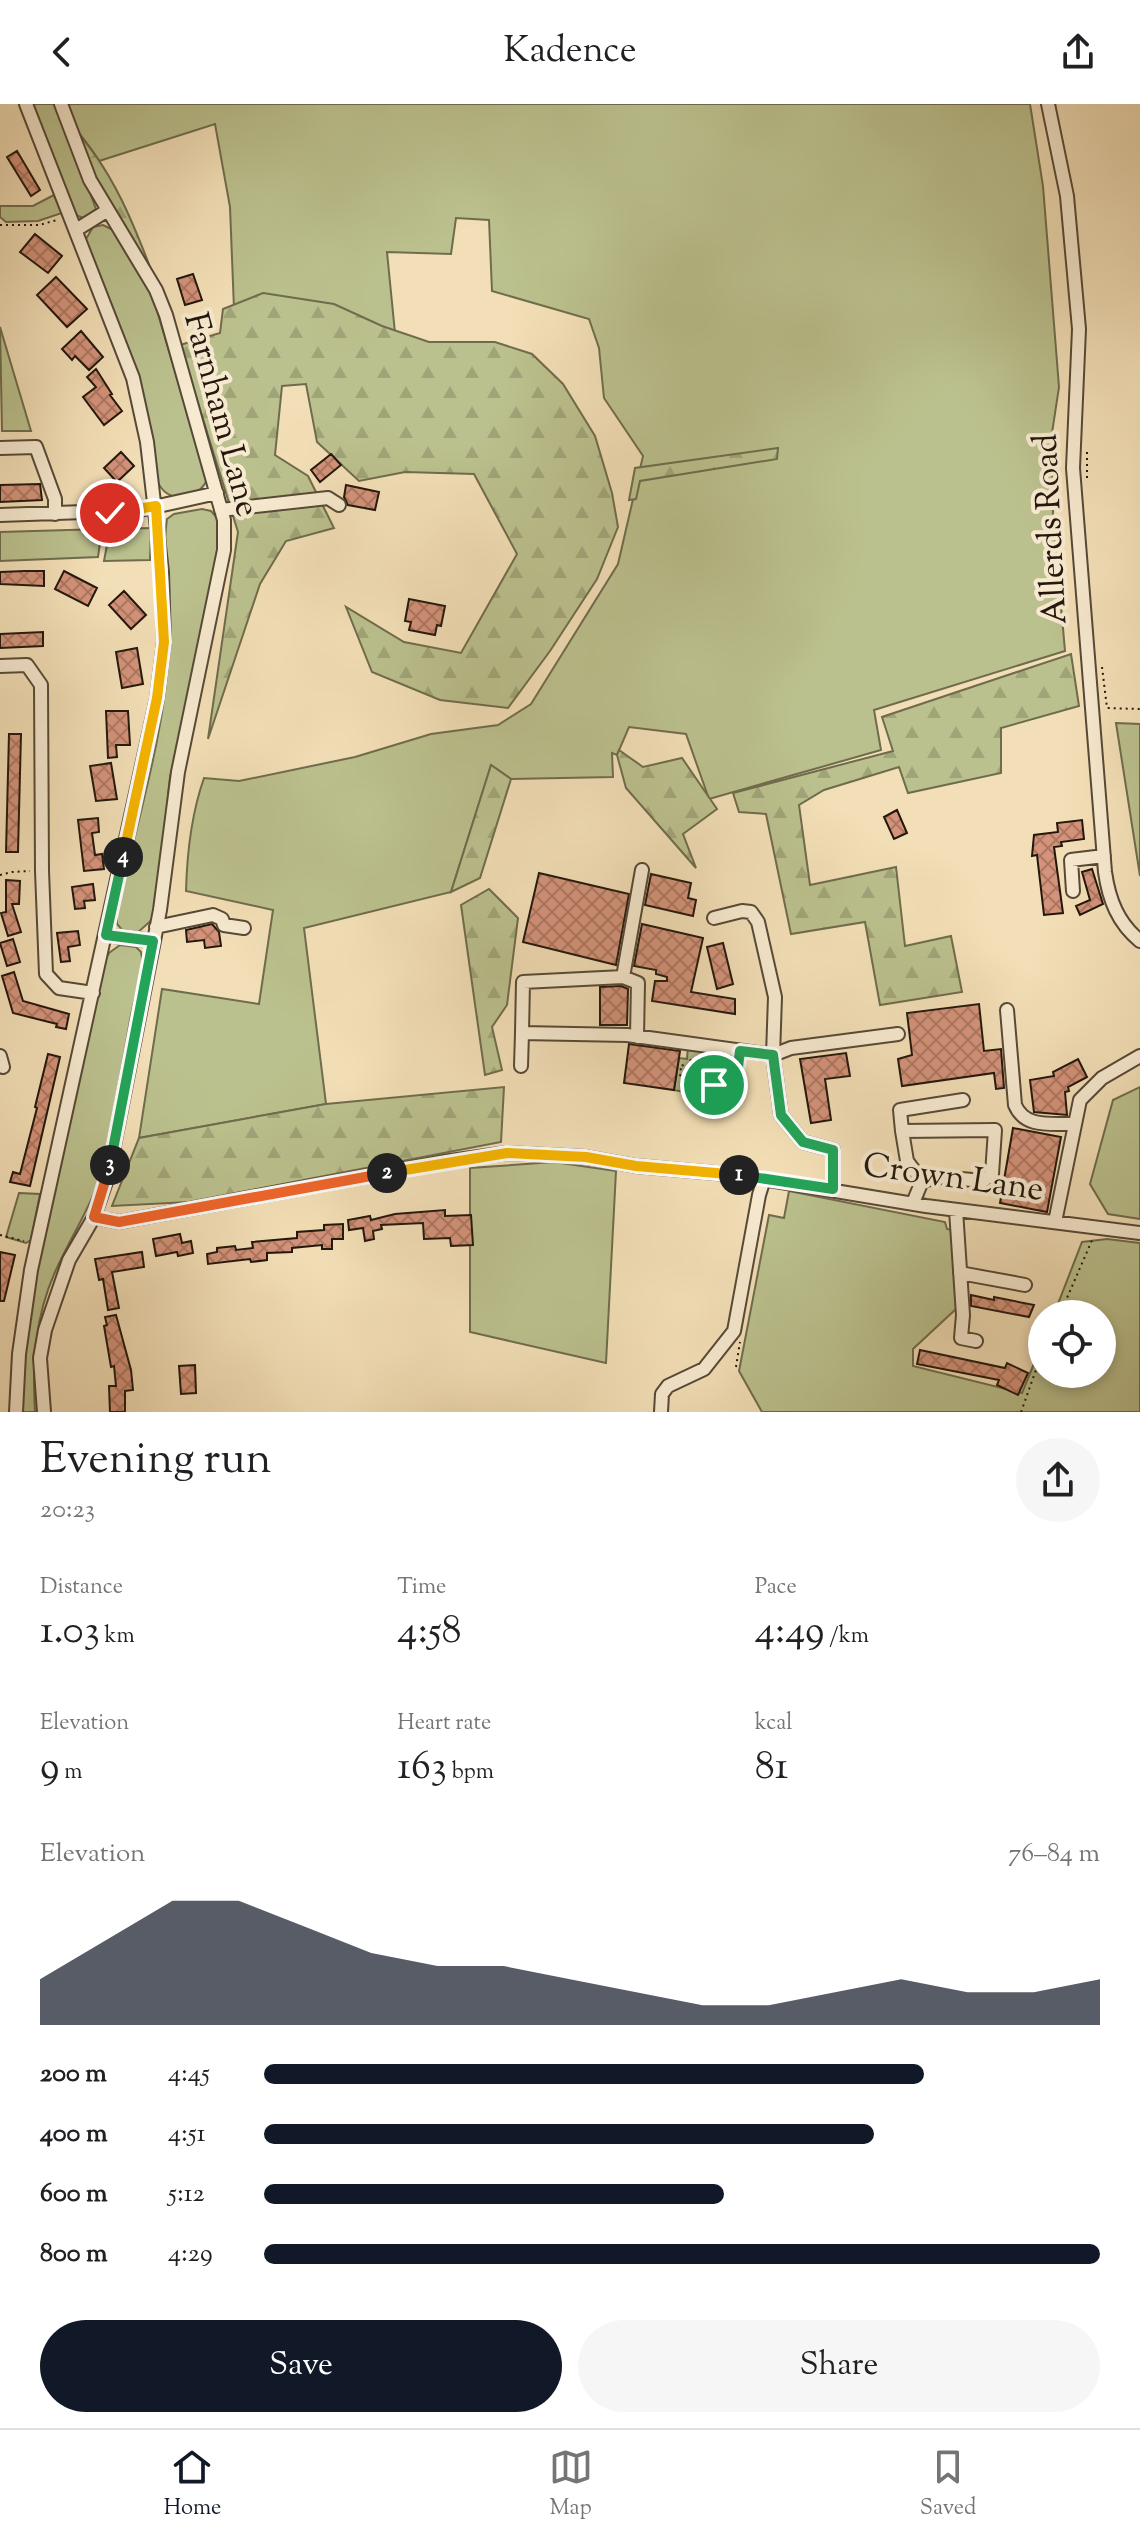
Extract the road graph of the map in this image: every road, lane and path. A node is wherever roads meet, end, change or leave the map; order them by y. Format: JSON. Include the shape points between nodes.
{"nodes":[{"id":1,"x":26,"y":104,"type":"edge"},
{"id":2,"x":61,"y":104,"type":"edge"},
{"id":3,"x":1048,"y":104,"type":"edge"},
{"id":4,"x":108,"y":210,"type":"junction"},
{"id":5,"x":69,"y":214,"type":"junction"},
{"id":6,"x":0,"y":225,"type":"edge"},
{"id":7,"x":76,"y":230,"type":"junction"},
{"id":8,"x":0,"y":448,"type":"edge"},
{"id":9,"x":1087,"y":453,"type":"dead end"},
{"id":10,"x":1087,"y":481,"type":"dead end"},
{"id":11,"x":217,"y":493,"type":"junction"},
{"id":12,"x":339,"y":505,"type":"dead end"},
{"id":13,"x":156,"y":506,"type":"junction"},
{"id":14,"x":221,"y":510,"type":"junction"},
{"id":15,"x":55,"y":514,"type":"junction"},
{"id":16,"x":0,"y":515,"type":"edge"},
{"id":17,"x":1101,"y":657,"type":"dead end"},
{"id":18,"x":0,"y":666,"type":"edge"},
{"id":19,"x":1140,"y":709,"type":"edge"},
{"id":20,"x":1104,"y":856,"type":"junction"},
{"id":21,"x":642,"y":870,"type":"dead end"},
{"id":22,"x":42,"y":871,"type":"junction"},
{"id":23,"x":0,"y":875,"type":"edge"},
{"id":24,"x":1073,"y":891,"type":"dead end"},
{"id":25,"x":714,"y":918,"type":"dead end"},
{"id":26,"x":156,"y":927,"type":"junction"},
{"id":27,"x":244,"y":928,"type":"dead end"},
{"id":28,"x":106,"y":935,"type":"junction"},
{"id":29,"x":153,"y":941,"type":"junction"},
{"id":30,"x":1140,"y":941,"type":"edge"},
{"id":31,"x":623,"y":977,"type":"junction"},
{"id":32,"x":93,"y":993,"type":"junction"},
{"id":33,"x":1007,"y":1010,"type":"dead end"},
{"id":34,"x":522,"y":1033,"type":"junction"},
{"id":35,"x":898,"y":1034,"type":"dead end"},
{"id":36,"x":637,"y":1037,"type":"junction"},
{"id":37,"x":692,"y":1052,"type":"dead end"},
{"id":38,"x":701,"y":1053,"type":"dead end"},
{"id":39,"x":709,"y":1054,"type":"dead end"},
{"id":40,"x":734,"y":1054,"type":"junction"},
{"id":41,"x":773,"y":1055,"type":"junction"},
{"id":42,"x":718,"y":1056,"type":"dead end"},
{"id":43,"x":1140,"y":1056,"type":"edge"},
{"id":44,"x":521,"y":1066,"type":"dead end"},
{"id":45,"x":690,"y":1066,"type":"junction"},
{"id":46,"x":699,"y":1068,"type":"junction"},
{"id":47,"x":707,"y":1069,"type":"junction"},
{"id":48,"x":716,"y":1070,"type":"junction"},
{"id":49,"x":726,"y":1072,"type":"junction"},
{"id":50,"x":737,"y":1074,"type":"junction"},
{"id":51,"x":688,"y":1081,"type":"junction"},
{"id":52,"x":697,"y":1082,"type":"junction"},
{"id":53,"x":705,"y":1084,"type":"junction"},
{"id":54,"x":714,"y":1085,"type":"junction"},
{"id":55,"x":724,"y":1087,"type":"junction"},
{"id":56,"x":963,"y":1100,"type":"dead end"},
{"id":57,"x":1075,"y":1124,"type":"junction"},
{"id":58,"x":902,"y":1131,"type":"junction"},
{"id":59,"x":764,"y":1179,"type":"junction"},
{"id":60,"x":922,"y":1181,"type":"junction"},
{"id":61,"x":833,"y":1189,"type":"junction"},
{"id":62,"x":913,"y":1203,"type":"junction"},
{"id":63,"x":956,"y":1210,"type":"junction"},
{"id":64,"x":94,"y":1217,"type":"junction"},
{"id":65,"x":1055,"y":1222,"type":"junction"},
{"id":66,"x":1099,"y":1227,"type":"junction"},
{"id":67,"x":1140,"y":1233,"type":"edge"},
{"id":68,"x":0,"y":1235,"type":"edge"},
{"id":69,"x":37,"y":1245,"type":"junction"},
{"id":70,"x":960,"y":1273,"type":"junction"},
{"id":71,"x":1025,"y":1285,"type":"dead end"},
{"id":72,"x":1066,"y":1300,"type":"edge"},
{"id":73,"x":976,"y":1341,"type":"dead end"},
{"id":74,"x":1030,"y":1388,"type":"edge"},
{"id":75,"x":16,"y":1412,"type":"edge"},
{"id":76,"x":44,"y":1412,"type":"edge"},
{"id":77,"x":661,"y":1412,"type":"edge"},
{"id":78,"x":1021,"y":1412,"type":"edge"}],
"edges":[{"from":1,"to":5,"type":"street"},
{"from":2,"to":4,"type":"street","name":"Farnham Lane","via":[[77,152]]},
{"from":3,"to":20,"type":"street","name":"Allerds Road","via":[[1067,196],[1079,329],[1073,468]]},
{"from":4,"to":7,"type":"street"},
{"from":4,"to":11,"type":"street","name":"Farnham Lane","via":[[166,315]]},
{"from":5,"to":6,"type":"path","via":[[39,225]]},
{"from":5,"to":7,"type":"street"},
{"from":7,"to":13,"type":"street","via":[[133,378]]},
{"from":8,"to":15,"type":"street","via":[[36,447],[55,499]]},
{"from":9,"to":10,"type":"path"},
{"from":11,"to":13,"type":"street"},
{"from":11,"to":14,"type":"street","name":"Farnham Lane"},
{"from":12,"to":14,"type":"street","via":[[328,498]]},
{"from":13,"to":15,"type":"street"},
{"from":13,"to":28,"type":"street","via":[[164,642],[157,698]]},
{"from":14,"to":26,"type":"street","name":"Farnham Lane","via":[[224,550],[178,772]]},
{"from":15,"to":16,"type":"street"},
{"from":17,"to":19,"type":"path","via":[[1107,708]]},
{"from":18,"to":22,"type":"street","via":[[27,665],[41,685]]},
{"from":20,"to":24,"type":"street","via":[[1071,860]]},
{"from":20,"to":30,"type":"street","name":"Allerds Road","via":[[1108,895],[1126,930]]},
{"from":21,"to":31,"type":"street"},
{"from":22,"to":23,"type":"path"},
{"from":22,"to":32,"type":"street","via":[[46,974],[59,988]]},
{"from":25,"to":41,"type":"street","via":[[742,911],[751,912],[758,922],[775,997]]},
{"from":26,"to":27,"type":"street","via":[[213,915],[224,925]]},
{"from":26,"to":29,"type":"street","name":"Farnham Lane"},
{"from":28,"to":29,"type":"street"},
{"from":28,"to":32,"type":"street"},
{"from":29,"to":64,"type":"street","name":"Farnham Lane","via":[[108,1176]]},
{"from":31,"to":34,"type":"street","via":[[523,982]]},
{"from":31,"to":36,"type":"street","via":[[638,983]]},
{"from":32,"to":69,"type":"street"},
{"from":33,"to":57,"type":"street","via":[[1019,1115],[1028,1122]]},
{"from":34,"to":36,"type":"street"},
{"from":34,"to":44,"type":"street"},
{"from":35,"to":41,"type":"street"},
{"from":36,"to":40,"type":"street"},
{"from":37,"to":45,"type":"path"},
{"from":38,"to":46,"type":"path"},
{"from":39,"to":47,"type":"path"},
{"from":40,"to":41,"type":"street"},
{"from":40,"to":49,"type":"path"},
{"from":40,"to":50,"type":"path"},
{"from":41,"to":61,"type":"street","via":[[781,1115],[803,1142],[833,1150]]},
{"from":42,"to":48,"type":"path"},
{"from":43,"to":57,"type":"street","via":[[1102,1078],[1080,1100]]},
{"from":45,"to":46,"type":"path"},
{"from":45,"to":51,"type":"path"},
{"from":45,"to":51,"type":"path","via":[[681,1065],[680,1079]]},
{"from":46,"to":47,"type":"path"},
{"from":46,"to":52,"type":"path"},
{"from":47,"to":48,"type":"path"},
{"from":47,"to":53,"type":"path"},
{"from":48,"to":49,"type":"path"},
{"from":48,"to":54,"type":"path"},
{"from":49,"to":50,"type":"path"},
{"from":49,"to":55,"type":"path"},
{"from":50,"to":55,"type":"path","via":[[735,1088]]},
{"from":51,"to":52,"type":"path"},
{"from":52,"to":53,"type":"path"},
{"from":53,"to":54,"type":"path"},
{"from":54,"to":55,"type":"path"},
{"from":56,"to":58,"type":"street","via":[[900,1110]]},
{"from":57,"to":65,"type":"street"},
{"from":58,"to":60,"type":"street","via":[[907,1161]]},
{"from":58,"to":60,"type":"street","via":[[995,1130],[992,1174],[983,1181]]},
{"from":59,"to":61,"type":"street","name":"Crown Lane"},
{"from":59,"to":64,"type":"street","name":"Crown Lane","via":[[507,1153],[119,1222]]},
{"from":59,"to":77,"type":"street","via":[[734,1331],[704,1369],[668,1386]]},
{"from":60,"to":62,"type":"street"},
{"from":61,"to":62,"type":"street","name":"Crown Lane"},
{"from":62,"to":63,"type":"street","name":"Crown Lane"},
{"from":63,"to":65,"type":"street","name":"Crown Lane"},
{"from":63,"to":70,"type":"street"},
{"from":64,"to":76,"type":"street","name":"Farnham Lane","via":[[69,1260],[45,1330],[40,1358]]},
{"from":65,"to":66,"type":"street","name":"Crown Lane"},
{"from":66,"to":67,"type":"street","name":"Crown Lane"},
{"from":66,"to":72,"type":"path"},
{"from":68,"to":69,"type":"path"},
{"from":69,"to":75,"type":"street","via":[[19,1354]]},
{"from":70,"to":71,"type":"street"},
{"from":70,"to":73,"type":"street","via":[[961,1338]]},
{"from":74,"to":78,"type":"path"}]}
